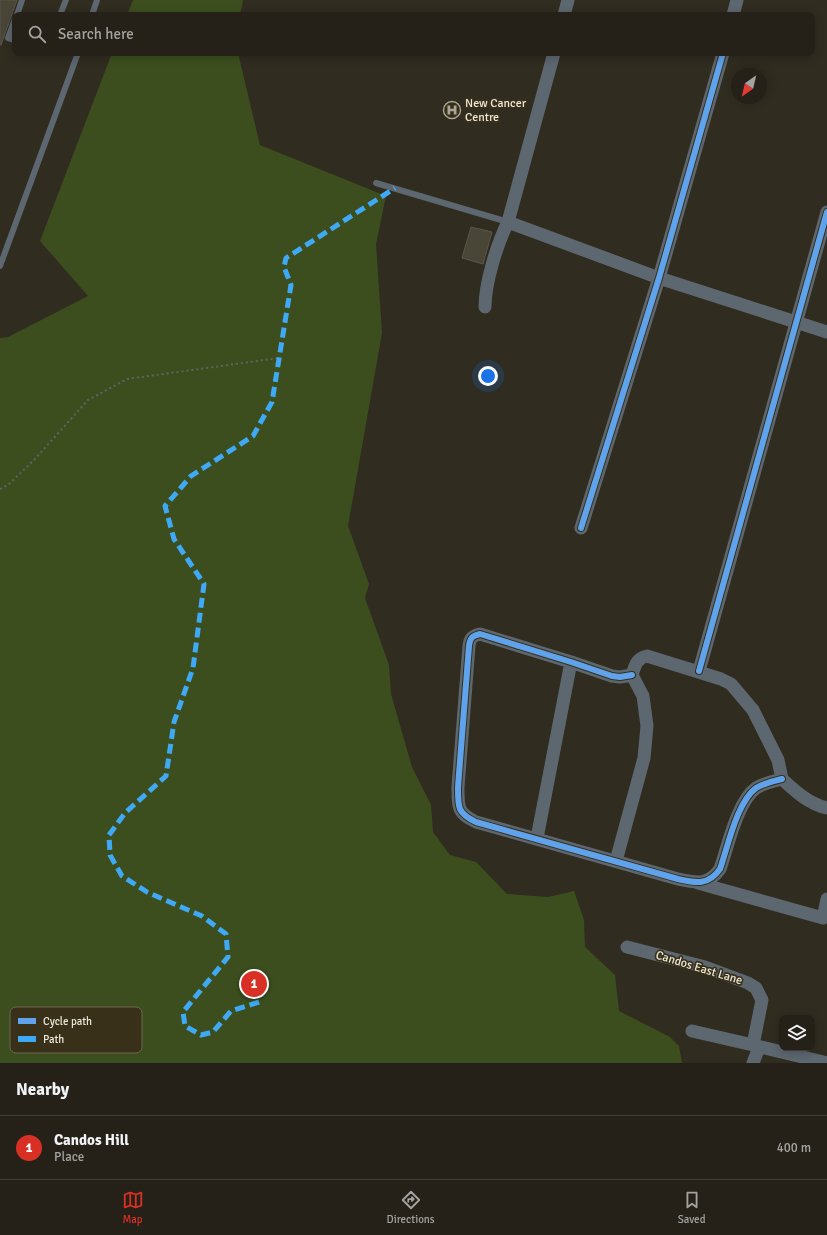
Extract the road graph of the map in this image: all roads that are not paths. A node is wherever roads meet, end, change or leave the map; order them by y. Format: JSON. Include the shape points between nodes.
{"nodes":[{"id":1,"x":22,"y":0,"type":"edge"},
{"id":2,"x":66,"y":0,"type":"edge"},
{"id":3,"x":97,"y":0,"type":"edge"},
{"id":4,"x":568,"y":0,"type":"edge"},
{"id":5,"x":737,"y":0,"type":"edge"},
{"id":6,"x":17,"y":12,"type":"edge"},
{"id":7,"x":61,"y":12,"type":"edge"},
{"id":8,"x":93,"y":12,"type":"edge"},
{"id":9,"x":565,"y":12,"type":"edge"},
{"id":10,"x":734,"y":12,"type":"edge"},
{"id":11,"x":12,"y":27,"type":"edge"},
{"id":12,"x":12,"y":39,"type":"edge"},
{"id":13,"x":77,"y":56,"type":"edge"},
{"id":14,"x":553,"y":56,"type":"edge"},
{"id":15,"x":721,"y":56,"type":"edge"},
{"id":16,"x":376,"y":183,"type":"dead end"},
{"id":17,"x":827,"y":212,"type":"edge"},
{"id":18,"x":508,"y":222,"type":"junction"},
{"id":19,"x":0,"y":266,"type":"edge"},
{"id":20,"x":659,"y":278,"type":"junction"},
{"id":21,"x":485,"y":307,"type":"dead end"},
{"id":22,"x":796,"y":321,"type":"junction"},
{"id":23,"x":827,"y":332,"type":"edge"},
{"id":24,"x":581,"y":528,"type":"dead end"},
{"id":25,"x":571,"y":662,"type":"junction"},
{"id":26,"x":699,"y":671,"type":"junction"},
{"id":27,"x":632,"y":675,"type":"junction"},
{"id":28,"x":782,"y":779,"type":"junction"},
{"id":29,"x":827,"y":808,"type":"edge"},
{"id":30,"x":537,"y":838,"type":"junction"},
{"id":31,"x":616,"y":861,"type":"junction"},
{"id":32,"x":698,"y":883,"type":"junction"},
{"id":33,"x":827,"y":899,"type":"edge"},
{"id":34,"x":627,"y":947,"type":"dead end"},
{"id":35,"x":692,"y":1032,"type":"dead end"},
{"id":36,"x":756,"y":1046,"type":"junction"},
{"id":37,"x":753,"y":1063,"type":"edge"},
{"id":38,"x":827,"y":1063,"type":"edge"}],
"edges":[{"from":1,"to":6,"type":"lane"},
{"from":2,"to":7,"type":"lane"},
{"from":3,"to":8,"type":"lane"},
{"from":4,"to":9,"type":"street"},
{"from":5,"to":10,"type":"street"},
{"from":11,"to":12,"type":"lane","via":[[8,38]]},
{"from":13,"to":19,"type":"lane"},
{"from":14,"to":18,"type":"street"},
{"from":15,"to":20,"type":"street"},
{"from":16,"to":18,"type":"lane"},
{"from":17,"to":22,"type":"street"},
{"from":18,"to":20,"type":"street"},
{"from":18,"to":21,"type":"street","via":[[501,236],[485,294]]},
{"from":20,"to":22,"type":"street"},
{"from":20,"to":24,"type":"street"},
{"from":22,"to":23,"type":"street"},
{"from":22,"to":26,"type":"street"},
{"from":25,"to":27,"type":"street","via":[[612,676]]},
{"from":25,"to":30,"type":"street"},
{"from":25,"to":30,"type":"street","via":[[480,634],[470,639],[458,787],[460,809],[465,817],[476,822]]},
{"from":26,"to":27,"type":"street","via":[[648,656],[638,660]]},
{"from":26,"to":28,"type":"street","via":[[731,684],[753,710],[778,760]]},
{"from":27,"to":31,"type":"street","via":[[644,696],[647,726],[644,758]]},
{"from":28,"to":29,"type":"street","via":[[812,804]]},
{"from":28,"to":32,"type":"street","via":[[758,787],[748,796],[741,808],[720,869],[708,880]]},
{"from":30,"to":31,"type":"street"},
{"from":31,"to":32,"type":"street"},
{"from":32,"to":33,"type":"street","via":[[823,918]]},
{"from":34,"to":36,"type":"street","name":"Candos East Lane","via":[[704,967],[756,988],[762,1000]]},
{"from":35,"to":36,"type":"street"},
{"from":36,"to":37,"type":"street","name":"Candos East Lane"},
{"from":36,"to":38,"type":"street"}]}
